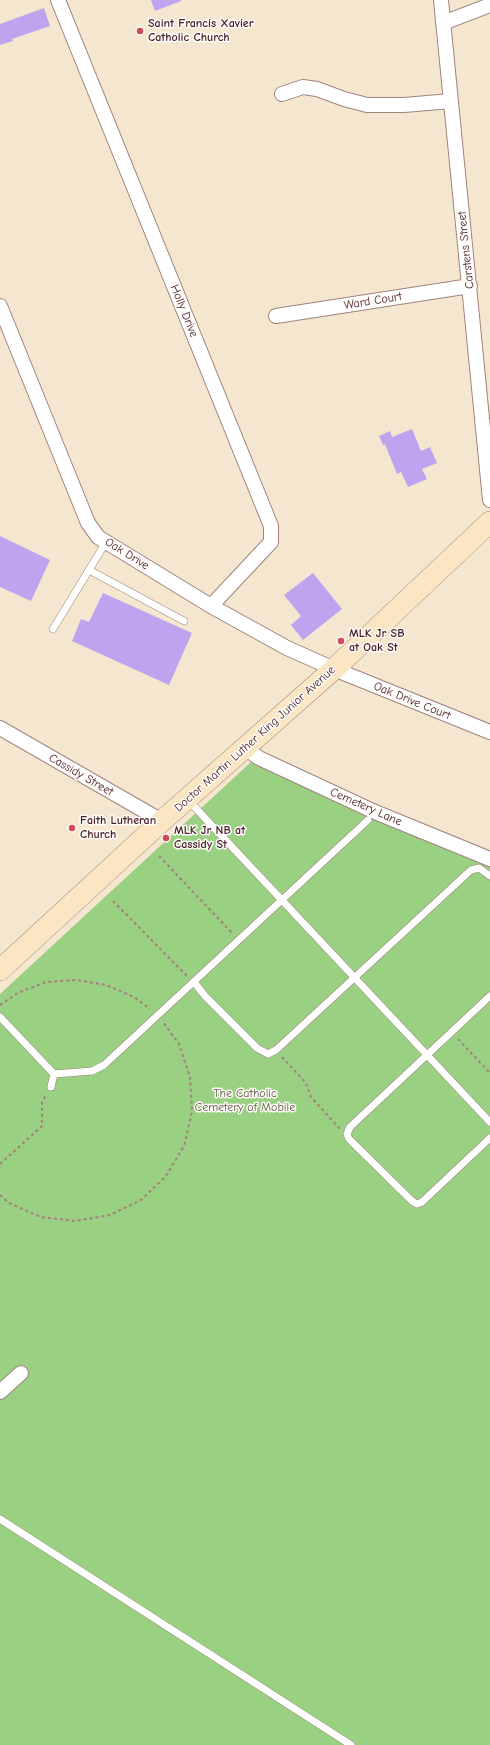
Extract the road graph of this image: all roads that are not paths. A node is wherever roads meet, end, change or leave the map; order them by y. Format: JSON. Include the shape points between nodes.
{"nodes":[{"id":1,"x":58,"y":0,"type":"edge"},
{"id":2,"x":441,"y":0,"type":"edge"},
{"id":3,"x":490,"y":5,"type":"edge"},
{"id":4,"x":443,"y":23,"type":"junction"},
{"id":5,"x":282,"y":94,"type":"dead end"},
{"id":6,"x":451,"y":101,"type":"junction"},
{"id":7,"x":470,"y":286,"type":"junction"},
{"id":8,"x":0,"y":306,"type":"edge"},
{"id":9,"x":276,"y":316,"type":"dead end"},
{"id":10,"x":490,"y":500,"type":"edge"},
{"id":11,"x":490,"y":522,"type":"edge"},
{"id":12,"x":106,"y":542,"type":"junction"},
{"id":13,"x":89,"y":570,"type":"junction"},
{"id":14,"x":211,"y":606,"type":"junction"},
{"id":15,"x":184,"y":621,"type":"dead end"},
{"id":16,"x":53,"y":629,"type":"dead end"},
{"id":17,"x":334,"y":669,"type":"junction"},
{"id":18,"x":0,"y":728,"type":"edge"},
{"id":19,"x":490,"y":732,"type":"edge"},
{"id":20,"x":245,"y":748,"type":"junction"},
{"id":21,"x":188,"y":799,"type":"junction"},
{"id":22,"x":368,"y":820,"type":"dead end"},
{"id":23,"x":162,"y":821,"type":"junction"},
{"id":24,"x":490,"y":859,"type":"edge"},
{"id":25,"x":490,"y":876,"type":"edge"},
{"id":26,"x":282,"y":899,"type":"junction"},
{"id":27,"x":0,"y":970,"type":"edge"},
{"id":28,"x":354,"y":977,"type":"junction"},
{"id":29,"x":194,"y":982,"type":"junction"},
{"id":30,"x":490,"y":996,"type":"edge"},
{"id":31,"x":0,"y":1017,"type":"edge"},
{"id":32,"x":427,"y":1055,"type":"junction"},
{"id":33,"x":54,"y":1074,"type":"junction"},
{"id":34,"x":51,"y":1087,"type":"road end"},
{"id":35,"x":490,"y":1122,"type":"edge"},
{"id":36,"x":490,"y":1138,"type":"edge"},
{"id":37,"x":21,"y":1373,"type":"dead end"},
{"id":38,"x":0,"y":1392,"type":"edge"},
{"id":39,"x":0,"y":1519,"type":"edge"},
{"id":40,"x":351,"y":1745,"type":"edge"}],
"edges":[{"from":1,"to":14,"type":"street","name":"Holly Drive","via":[[271,526],[271,542]]},
{"from":2,"to":4,"type":"street","name":"Carstens Street"},
{"from":3,"to":4,"type":"street"},
{"from":4,"to":6,"type":"street","name":"Carstens Street"},
{"from":5,"to":6,"type":"street","via":[[303,87],[317,88],[367,105]]},
{"from":6,"to":7,"type":"street","name":"Carstens Street"},
{"from":7,"to":9,"type":"street","name":"Ward Court"},
{"from":7,"to":10,"type":"street","name":"Carstens Street"},
{"from":8,"to":12,"type":"street","name":"Oak Drive","via":[[88,523],[98,537]]},
{"from":11,"to":17,"type":"main road","name":"Doctor Martin Luther King Junior Avenue"},
{"from":12,"to":13,"type":"lane"},
{"from":12,"to":14,"type":"street","name":"Oak Drive"},
{"from":13,"to":15,"type":"lane"},
{"from":13,"to":16,"type":"lane"},
{"from":14,"to":17,"type":"street","name":"Oak Drive","via":[[288,648]]},
{"from":17,"to":19,"type":"street","name":"Oak Drive Court"},
{"from":17,"to":20,"type":"main road","name":"Doctor Martin Luther King Junior Avenue"},
{"from":18,"to":23,"type":"street","name":"Cassidy Street"},
{"from":20,"to":21,"type":"main road","name":"Doctor Martin Luther King Junior Avenue"},
{"from":20,"to":24,"type":"street","name":"Cemetery Lane","via":[[259,758],[368,808]]},
{"from":21,"to":23,"type":"main road","name":"Doctor Martin Luther King Junior Avenue"},
{"from":21,"to":26,"type":"lane"},
{"from":22,"to":26,"type":"lane"},
{"from":23,"to":27,"type":"main road","name":"Doctor Martin Luther King Junior Avenue"},
{"from":25,"to":28,"type":"lane","via":[[478,868],[471,870]]},
{"from":26,"to":28,"type":"lane"},
{"from":26,"to":29,"type":"lane"},
{"from":28,"to":29,"type":"lane","via":[[276,1050],[268,1054],[257,1048]]},
{"from":28,"to":32,"type":"lane"},
{"from":29,"to":33,"type":"lane","via":[[104,1065],[92,1071]]},
{"from":30,"to":32,"type":"lane"},
{"from":31,"to":33,"type":"lane"},
{"from":32,"to":35,"type":"lane"},
{"from":32,"to":36,"type":"lane","via":[[350,1127],[347,1134],[349,1139],[417,1204]]},
{"from":33,"to":34,"type":"lane"},
{"from":37,"to":38,"type":"street"},
{"from":39,"to":40,"type":"lane"}]}
